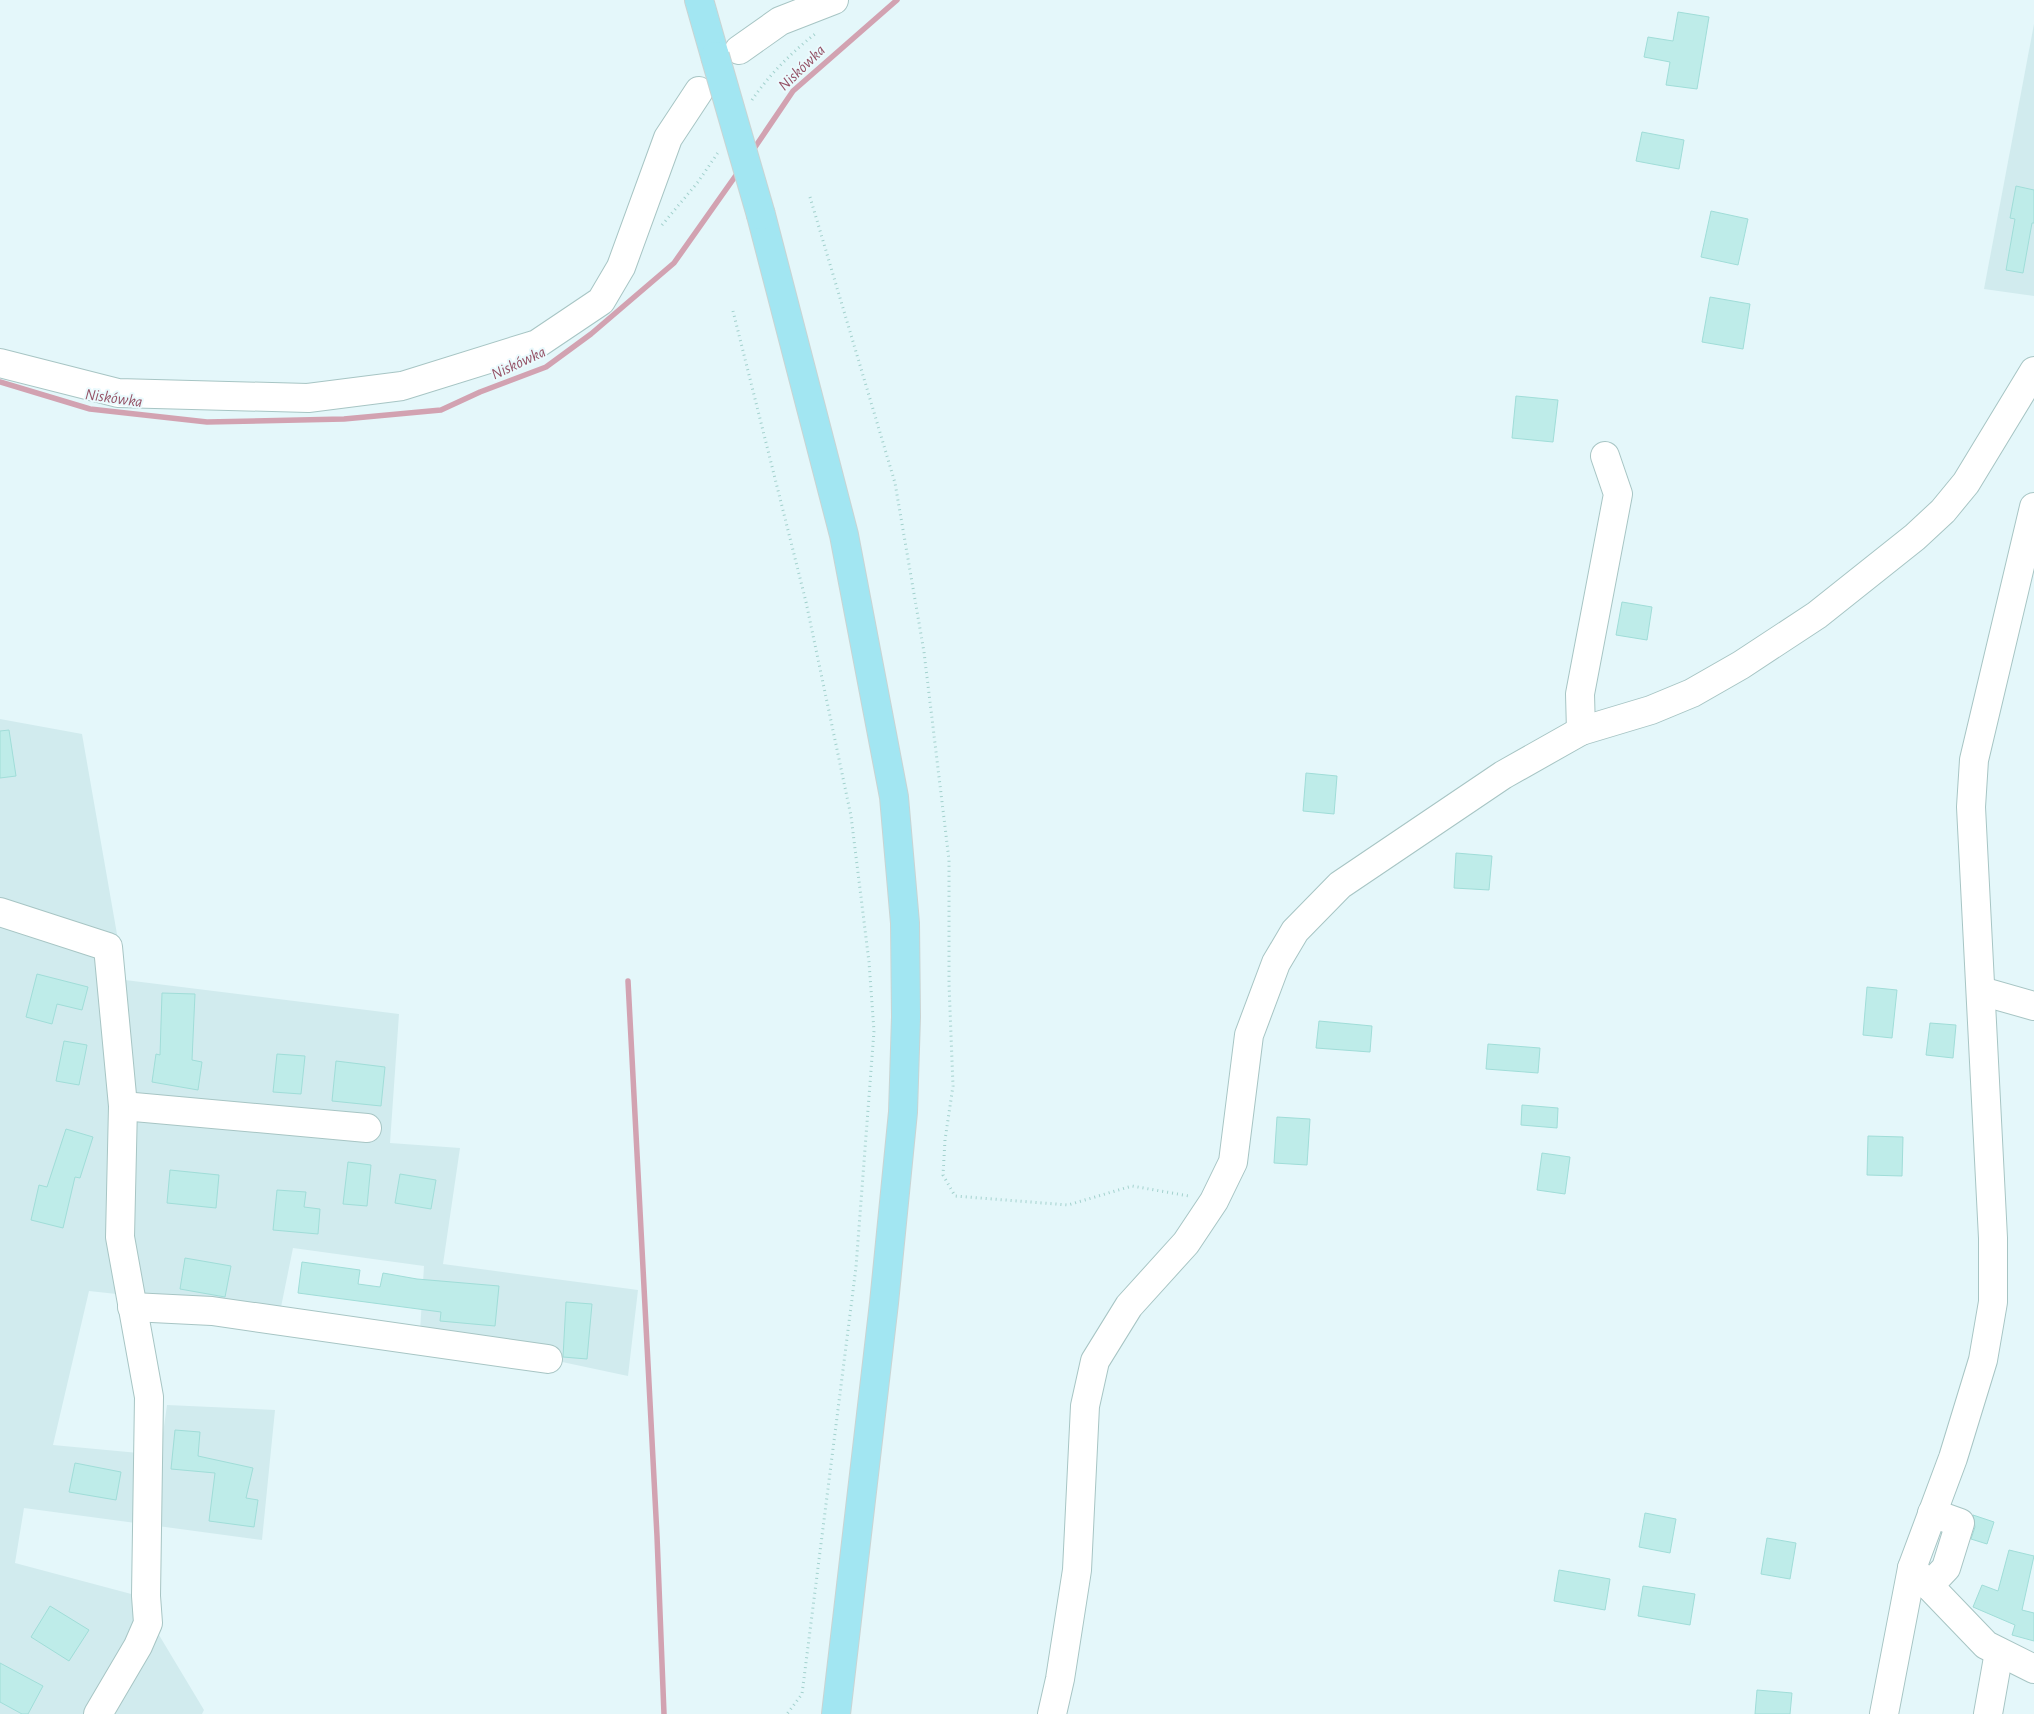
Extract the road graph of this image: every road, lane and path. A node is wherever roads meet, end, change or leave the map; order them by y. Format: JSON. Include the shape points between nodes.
{"nodes":[{"id":1,"x":699,"y":0,"type":"edge"},
{"id":2,"x":834,"y":0,"type":"edge"},
{"id":3,"x":727,"y":53,"type":"junction"},
{"id":4,"x":698,"y":91,"type":"dead end"},
{"id":5,"x":810,"y":198,"type":"dead end"},
{"id":6,"x":734,"y":311,"type":"dead end"},
{"id":7,"x":0,"y":363,"type":"edge"},
{"id":8,"x":2034,"y":371,"type":"edge"},
{"id":9,"x":1605,"y":456,"type":"dead end"},
{"id":10,"x":2034,"y":506,"type":"edge"},
{"id":11,"x":1581,"y":731,"type":"junction"},
{"id":12,"x":0,"y":912,"type":"edge"},
{"id":13,"x":1981,"y":991,"type":"junction"},
{"id":14,"x":2034,"y":1006,"type":"edge"},
{"id":15,"x":122,"y":1106,"type":"junction"},
{"id":16,"x":367,"y":1128,"type":"dead end"},
{"id":17,"x":1214,"y":1201,"type":"junction"},
{"id":18,"x":132,"y":1307,"type":"junction"},
{"id":19,"x":548,"y":1360,"type":"dead end"},
{"id":20,"x":1920,"y":1577,"type":"junction"},
{"id":21,"x":1999,"y":1652,"type":"junction"},
{"id":22,"x":2034,"y":1669,"type":"edge"},
{"id":23,"x":98,"y":1714,"type":"edge"},
{"id":24,"x":787,"y":1714,"type":"edge"},
{"id":25,"x":836,"y":1714,"type":"edge"},
{"id":26,"x":1052,"y":1714,"type":"edge"},
{"id":27,"x":1884,"y":1714,"type":"edge"},
{"id":28,"x":1988,"y":1714,"type":"edge"}],
"edges":[{"from":1,"to":3,"type":"main road"},
{"from":2,"to":3,"type":"street","via":[[780,21]]},
{"from":3,"to":25,"type":"main road","bridge":true,"via":[[761,215],[844,535],[894,797],[904,923],[903,1112]]},
{"from":4,"to":7,"type":"street","via":[[668,138],[622,267],[601,301],[537,344],[402,386],[308,398],[118,393]]},
{"from":5,"to":17,"type":"path","via":[[895,482],[924,652],[949,860],[953,1086],[943,1175],[955,1196],[1068,1205],[1132,1186]]},
{"from":6,"to":24,"type":"path","via":[[806,602],[851,816],[874,1030],[856,1267],[802,1694]]},
{"from":8,"to":11,"type":"street","via":[[1966,483],[1943,511],[1817,615],[1692,693],[1651,710]]},
{"from":9,"to":11,"type":"street","via":[[1618,494],[1580,694]]},
{"from":10,"to":13,"type":"street","via":[[1974,760],[1971,807]]},
{"from":11,"to":17,"type":"street","via":[[1504,775],[1340,885],[1295,931],[1276,963],[1249,1036],[1233,1162]]},
{"from":12,"to":15,"type":"street","via":[[108,948]]},
{"from":13,"to":14,"type":"street"},
{"from":13,"to":20,"type":"street","via":[[1993,1302],[1983,1360],[1953,1458],[1932,1513],[1960,1523],[1946,1568]]},
{"from":15,"to":16,"type":"street"},
{"from":15,"to":18,"type":"street","via":[[120,1236]]},
{"from":17,"to":26,"type":"street","via":[[1186,1244],[1129,1306],[1095,1361],[1085,1406],[1077,1570]]},
{"from":18,"to":19,"type":"street","via":[[212,1311]]},
{"from":18,"to":23,"type":"street","via":[[149,1398],[148,1623]]},
{"from":20,"to":21,"type":"street","via":[[1986,1645]]},
{"from":20,"to":27,"type":"street"},
{"from":21,"to":22,"type":"street"},
{"from":21,"to":28,"type":"street"}]}
